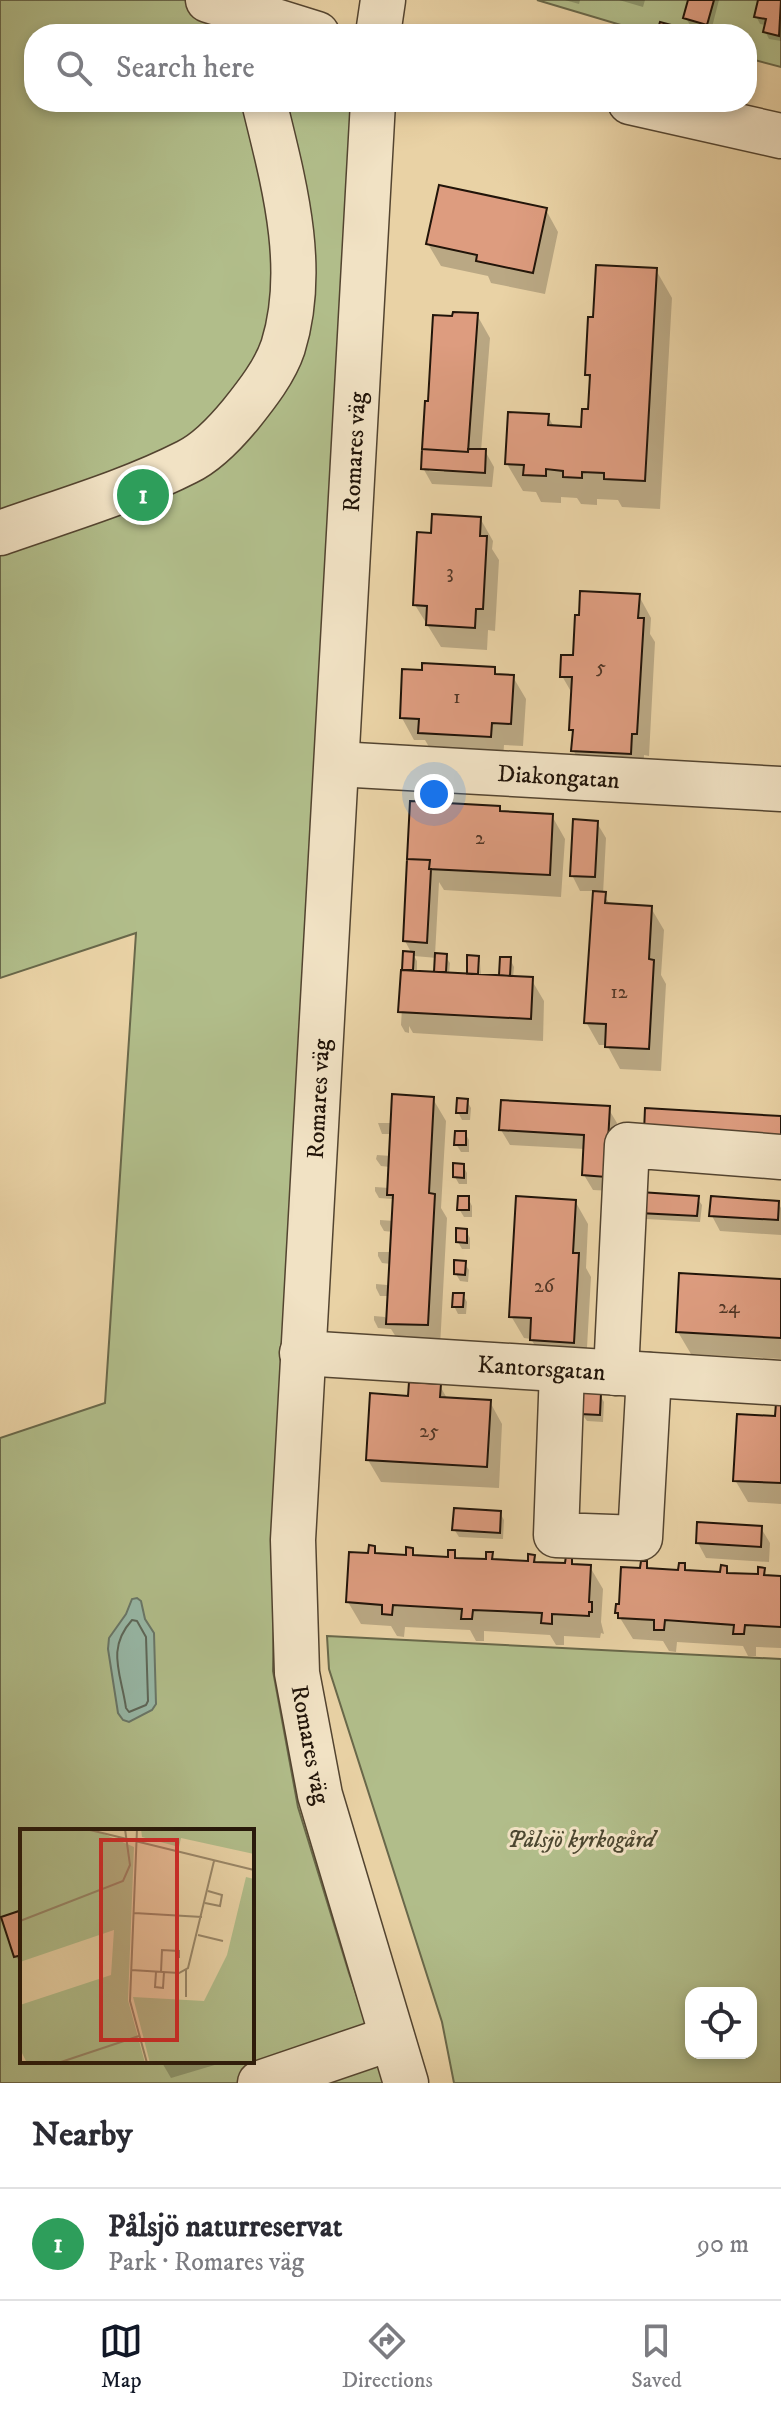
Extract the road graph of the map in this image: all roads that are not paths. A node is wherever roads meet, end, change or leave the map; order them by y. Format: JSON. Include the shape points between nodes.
{"nodes":[{"id":1,"x":383,"y":0,"type":"edge"},
{"id":2,"x":231,"y":10,"type":"edge"},
{"id":3,"x":281,"y":24,"type":"edge"},
{"id":4,"x":379,"y":24,"type":"edge"},
{"id":5,"x":266,"y":112,"type":"edge"},
{"id":6,"x":372,"y":112,"type":"edge"},
{"id":7,"x":674,"y":112,"type":"edge"},
{"id":8,"x":781,"y":136,"type":"edge"},
{"id":9,"x":0,"y":533,"type":"edge"},
{"id":10,"x":337,"y":764,"type":"junction"},
{"id":11,"x":781,"y":789,"type":"edge"},
{"id":12,"x":781,"y":1157,"type":"edge"},
{"id":13,"x":302,"y":1353,"type":"junction"},
{"id":14,"x":562,"y":1370,"type":"junction"},
{"id":15,"x":633,"y":1374,"type":"junction"},
{"id":16,"x":781,"y":1383,"type":"edge"},
{"id":17,"x":392,"y":2038,"type":"junction"},
{"id":18,"x":260,"y":2083,"type":"edge"},
{"id":19,"x":406,"y":2083,"type":"edge"}],
"edges":[{"from":1,"to":4,"type":"street"},
{"from":2,"to":3,"type":"street"},
{"from":5,"to":9,"type":"street","via":[[294,260],[292,305],[282,349],[260,391],[227,430],[190,461]]},
{"from":6,"to":10,"type":"street","name":"Romares väg"},
{"from":7,"to":8,"type":"street"},
{"from":10,"to":11,"type":"street","name":"Diakongatan"},
{"from":10,"to":13,"type":"street","name":"Romares väg"},
{"from":12,"to":15,"type":"street","via":[[627,1145]]},
{"from":13,"to":14,"type":"street","name":"Kantorsgatan"},
{"from":13,"to":17,"type":"street","name":"Romares väg","via":[[293,1540],[297,1673],[320,1795]]},
{"from":14,"to":15,"type":"street","name":"Kantorsgatan"},
{"from":14,"to":15,"type":"street","via":[[556,1535],[640,1538]]},
{"from":15,"to":16,"type":"street","name":"Kantorsgatan"},
{"from":17,"to":18,"type":"street"},
{"from":17,"to":19,"type":"street","name":"Romares väg"}]}
